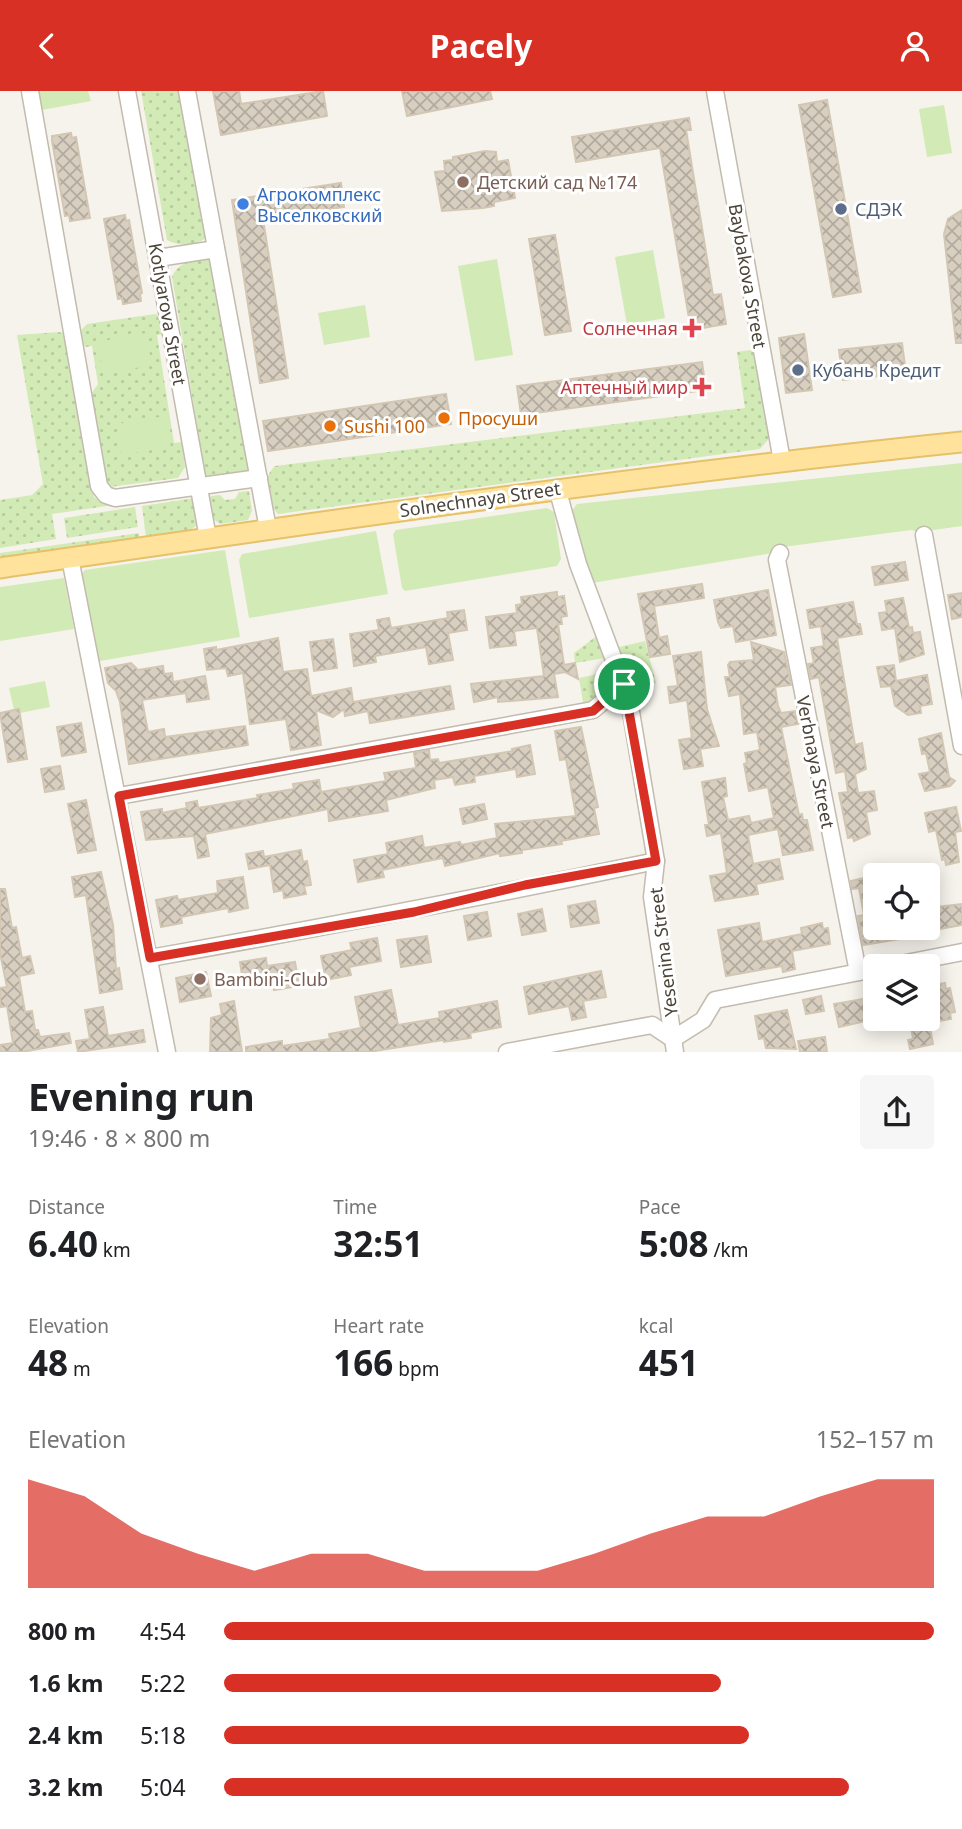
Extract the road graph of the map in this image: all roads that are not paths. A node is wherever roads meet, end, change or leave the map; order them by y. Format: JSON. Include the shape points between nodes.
{"nodes":[{"id":1,"x":30,"y":91,"type":"edge"},
{"id":2,"x":127,"y":91,"type":"edge"},
{"id":3,"x":187,"y":91,"type":"edge"},
{"id":4,"x":715,"y":91,"type":"edge"},
{"id":5,"x":216,"y":249,"type":"junction"},
{"id":6,"x":158,"y":258,"type":"junction"},
{"id":7,"x":962,"y":442,"type":"edge"},
{"id":8,"x":782,"y":461,"type":"junction"},
{"id":9,"x":259,"y":478,"type":"junction"},
{"id":10,"x":199,"y":487,"type":"junction"},
{"id":11,"x":557,"y":488,"type":"junction"},
{"id":12,"x":268,"y":529,"type":"junction"},
{"id":13,"x":924,"y":535,"type":"dead end"},
{"id":14,"x":208,"y":538,"type":"junction"},
{"id":15,"x":780,"y":553,"type":"dead end"},
{"id":16,"x":70,"y":558,"type":"junction"},
{"id":17,"x":0,"y":568,"type":"edge"},
{"id":18,"x":624,"y":684,"type":"junction"},
{"id":19,"x":962,"y":746,"type":"edge"},
{"id":20,"x":119,"y":796,"type":"junction"},
{"id":21,"x":656,"y":861,"type":"junction"},
{"id":22,"x":962,"y":952,"type":"edge"},
{"id":23,"x":940,"y":956,"type":"edge"},
{"id":24,"x":150,"y":958,"type":"junction"},
{"id":25,"x":863,"y":971,"type":"edge"},
{"id":26,"x":858,"y":972,"type":"junction"},
{"id":27,"x":674,"y":1046,"type":"edge"},
{"id":28,"x":167,"y":1052,"type":"edge"},
{"id":29,"x":507,"y":1052,"type":"edge"}],
"edges":[{"from":1,"to":10,"type":"street","via":[[99,486],[115,498]]},
{"from":2,"to":6,"type":"street","name":"Kotlyarova Street"},
{"from":3,"to":5,"type":"street"},
{"from":4,"to":8,"type":"street","name":"Baybakova Street"},
{"from":5,"to":6,"type":"street"},
{"from":5,"to":9,"type":"street"},
{"from":6,"to":10,"type":"street","name":"Kotlyarova Street"},
{"from":7,"to":8,"type":"main road","name":"Solnechnaya Street"},
{"from":8,"to":11,"type":"main road","name":"Solnechnaya Street"},
{"from":9,"to":10,"type":"street"},
{"from":9,"to":12,"type":"street"},
{"from":10,"to":14,"type":"street","name":"Kotlyarova Street"},
{"from":11,"to":12,"type":"main road","name":"Solnechnaya Street"},
{"from":11,"to":18,"type":"street","name":"Yesenina Street","via":[[578,564]]},
{"from":12,"to":14,"type":"main road","name":"Solnechnaya Street"},
{"from":13,"to":19,"type":"street"},
{"from":14,"to":16,"type":"main road","name":"Solnechnaya Street"},
{"from":15,"to":26,"type":"street","name":"Verbnaya Street","via":[[777,560]]},
{"from":16,"to":17,"type":"main road","name":"Solnechnaya Street"},
{"from":16,"to":20,"type":"street"},
{"from":18,"to":20,"type":"street","via":[[593,711]]},
{"from":18,"to":21,"type":"street","name":"Yesenina Street"},
{"from":20,"to":24,"type":"street"},
{"from":21,"to":24,"type":"street","via":[[525,885],[414,912]]},
{"from":21,"to":27,"type":"street","name":"Yesenina Street","via":[[652,897]]},
{"from":22,"to":23,"type":"street"},
{"from":24,"to":28,"type":"street"},
{"from":25,"to":26,"type":"street"},
{"from":26,"to":27,"type":"street","via":[[715,1000],[702,1020]]},
{"from":27,"to":29,"type":"street","via":[[652,1025]]}]}
